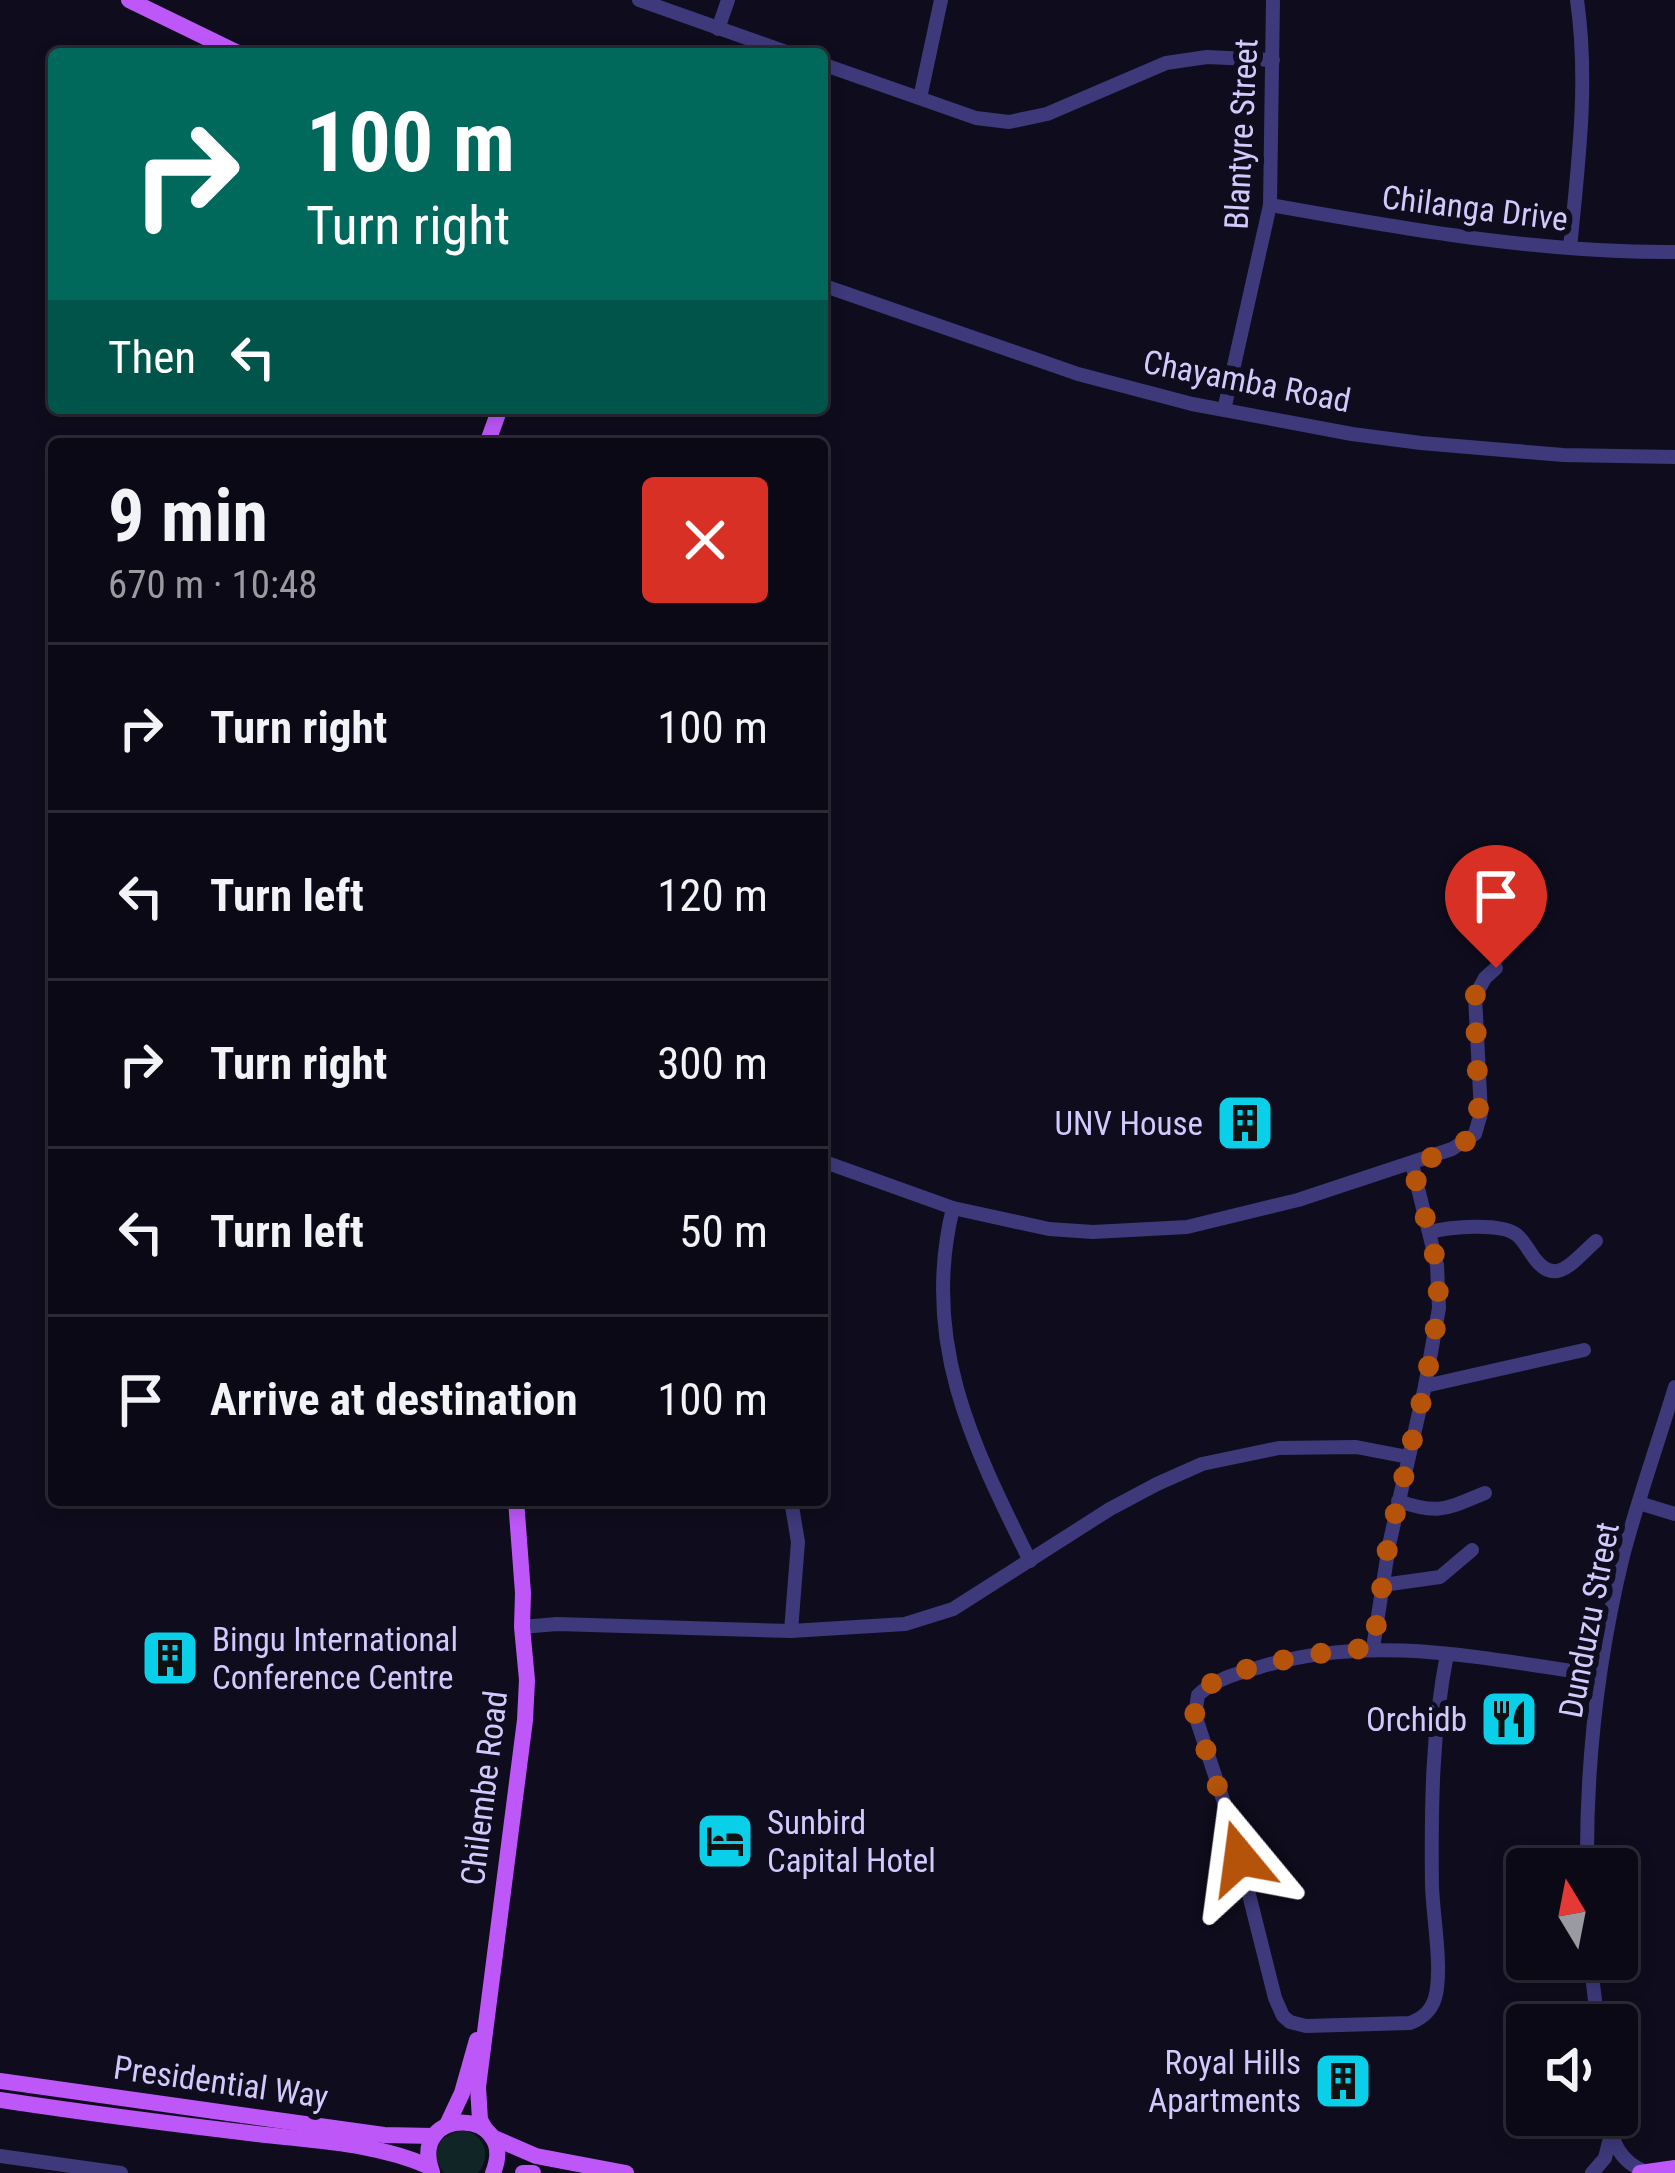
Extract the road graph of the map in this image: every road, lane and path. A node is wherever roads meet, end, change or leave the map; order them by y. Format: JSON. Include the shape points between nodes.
{"nodes":[{"id":1,"x":129,"y":0,"type":"edge"},
{"id":2,"x":639,"y":0,"type":"edge"},
{"id":3,"x":728,"y":0,"type":"edge"},
{"id":4,"x":940,"y":0,"type":"edge"},
{"id":5,"x":1273,"y":0,"type":"edge"},
{"id":6,"x":1577,"y":0,"type":"edge"},
{"id":7,"x":718,"y":29,"type":"junction"},
{"id":8,"x":228,"y":48,"type":"edge"},
{"id":9,"x":774,"y":48,"type":"edge"},
{"id":10,"x":1273,"y":60,"type":"junction"},
{"id":11,"x":828,"y":66,"type":"edge"},
{"id":12,"x":920,"y":98,"type":"junction"},
{"id":13,"x":1270,"y":205,"type":"junction"},
{"id":14,"x":1570,"y":248,"type":"junction"},
{"id":15,"x":1675,"y":252,"type":"edge"},
{"id":16,"x":828,"y":287,"type":"edge"},
{"id":17,"x":1224,"y":410,"type":"junction"},
{"id":18,"x":1675,"y":457,"type":"edge"},
{"id":19,"x":1496,"y":968,"type":"dead end"},
{"id":20,"x":828,"y":1163,"type":"edge"},
{"id":21,"x":1412,"y":1164,"type":"junction"},
{"id":22,"x":953,"y":1208,"type":"junction"},
{"id":23,"x":1430,"y":1232,"type":"junction"},
{"id":24,"x":1596,"y":1241,"type":"dead end"},
{"id":25,"x":1583,"y":1350,"type":"dead end"},
{"id":26,"x":1425,"y":1386,"type":"junction"},
{"id":27,"x":1675,"y":1388,"type":"edge"},
{"id":28,"x":1408,"y":1457,"type":"junction"},
{"id":29,"x":1485,"y":1493,"type":"dead end"},
{"id":30,"x":1398,"y":1501,"type":"junction"},
{"id":31,"x":1639,"y":1503,"type":"junction"},
{"id":32,"x":517,"y":1506,"type":"edge"},
{"id":33,"x":792,"y":1506,"type":"edge"},
{"id":34,"x":1675,"y":1514,"type":"edge"},
{"id":35,"x":1472,"y":1550,"type":"dead end"},
{"id":36,"x":1030,"y":1561,"type":"junction"},
{"id":37,"x":1383,"y":1585,"type":"junction"},
{"id":38,"x":522,"y":1627,"type":"junction"},
{"id":39,"x":791,"y":1631,"type":"junction"},
{"id":40,"x":1373,"y":1648,"type":"junction"},
{"id":41,"x":1447,"y":1654,"type":"junction"},
{"id":42,"x":1599,"y":1675,"type":"junction"},
{"id":43,"x":1588,"y":1848,"type":"edge"},
{"id":44,"x":486,"y":2010,"type":"junction"},
{"id":45,"x":0,"y":2081,"type":"edge"},
{"id":46,"x":0,"y":2099,"type":"edge"},
{"id":47,"x":441,"y":2130,"type":"junction"},
{"id":48,"x":489,"y":2134,"type":"junction"},
{"id":49,"x":1609,"y":2136,"type":"edge"},
{"id":50,"x":1612,"y":2136,"type":"edge"},
{"id":51,"x":0,"y":2156,"type":"edge"},
{"id":52,"x":1675,"y":2168,"type":"edge"},
{"id":53,"x":431,"y":2170,"type":"edge"},
{"id":54,"x":121,"y":2173,"type":"edge"},
{"id":55,"x":493,"y":2173,"type":"edge"},
{"id":56,"x":523,"y":2173,"type":"edge"},
{"id":57,"x":533,"y":2173,"type":"edge"},
{"id":58,"x":626,"y":2173,"type":"edge"},
{"id":59,"x":1592,"y":2173,"type":"edge"},
{"id":60,"x":1643,"y":2173,"type":"edge"}],
"edges":[{"from":1,"to":8,"type":"main road"},
{"from":2,"to":7,"type":"street"},
{"from":3,"to":7,"type":"street"},
{"from":4,"to":12,"type":"street"},
{"from":5,"to":10,"type":"street","name":"Blantyre Street"},
{"from":6,"to":14,"type":"street","via":[[1583,68]]},
{"from":7,"to":9,"type":"street"},
{"from":10,"to":12,"type":"street","via":[[1166,63],[1010,122]]},
{"from":10,"to":13,"type":"street","name":"Blantyre Street"},
{"from":11,"to":12,"type":"street"},
{"from":13,"to":14,"type":"street","name":"Chilanga Drive"},
{"from":13,"to":17,"type":"street","name":"Blantyre Street"},
{"from":14,"to":15,"type":"street","name":"Chilanga Drive"},
{"from":16,"to":17,"type":"street","name":"Chayamba Road","via":[[1078,374]]},
{"from":17,"to":18,"type":"street","name":"Chayamba Road","via":[[1420,443]]},
{"from":19,"to":21,"type":"street","via":[[1475,996],[1479,1124],[1465,1143]]},
{"from":20,"to":22,"type":"street"},
{"from":21,"to":22,"type":"street","via":[[1187,1227],[1049,1229]]},
{"from":21,"to":23,"type":"street"},
{"from":22,"to":36,"type":"street","via":[[942,1284],[951,1370],[968,1429]]},
{"from":23,"to":24,"type":"street","via":[[1508,1230],[1552,1273]]},
{"from":23,"to":26,"type":"street","via":[[1439,1308]]},
{"from":25,"to":26,"type":"street"},
{"from":26,"to":28,"type":"street"},
{"from":27,"to":31,"type":"street","name":"Dunduzu Street"},
{"from":28,"to":30,"type":"street"},
{"from":28,"to":36,"type":"street","via":[[1356,1447],[1279,1448],[1202,1464]]},
{"from":29,"to":30,"type":"street","via":[[1445,1509]]},
{"from":30,"to":37,"type":"street"},
{"from":31,"to":34,"type":"street"},
{"from":31,"to":42,"type":"street","name":"Dunduzu Street"},
{"from":32,"to":38,"type":"main road","name":"Chilembe Road"},
{"from":33,"to":39,"type":"street","via":[[798,1542]]},
{"from":35,"to":37,"type":"street","via":[[1440,1576]]},
{"from":36,"to":39,"type":"street","via":[[930,1617]]},
{"from":37,"to":40,"type":"street"},
{"from":38,"to":39,"type":"street"},
{"from":38,"to":44,"type":"main road","name":"Chilembe Road","via":[[525,1720]]},
{"from":40,"to":41,"type":"street"},
{"from":40,"to":41,"type":"street","via":[[1276,1662],[1213,1683],[1195,1701],[1268,1978],[1283,2016],[1298,2025],[1410,2023],[1434,2002],[1431,1780]]},
{"from":41,"to":42,"type":"street"},
{"from":42,"to":43,"type":"street","name":"Dunduzu Street"},
{"from":44,"to":47,"type":"main road","via":[[462,2093]]},
{"from":44,"to":48,"type":"main road","via":[[478,2105]]},
{"from":45,"to":47,"type":"main road","name":"Presidential Way","via":[[384,2134]]},
{"from":46,"to":53,"type":"main road","name":"Presidential Way","via":[[347,2145]]},
{"from":47,"to":48,"type":"main road","name":"Presidential Way","via":[[472,2122]]},
{"from":47,"to":53,"type":"main road","via":[[428,2151]]},
{"from":48,"to":55,"type":"main road","via":[[497,2152]]},
{"from":48,"to":58,"type":"main road","via":[[536,2156]]},
{"from":49,"to":59,"type":"street"},
{"from":50,"to":60,"type":"street"},
{"from":51,"to":54,"type":"street"},
{"from":52,"to":60,"type":"main road"},
{"from":56,"to":57,"type":"main road"}]}
